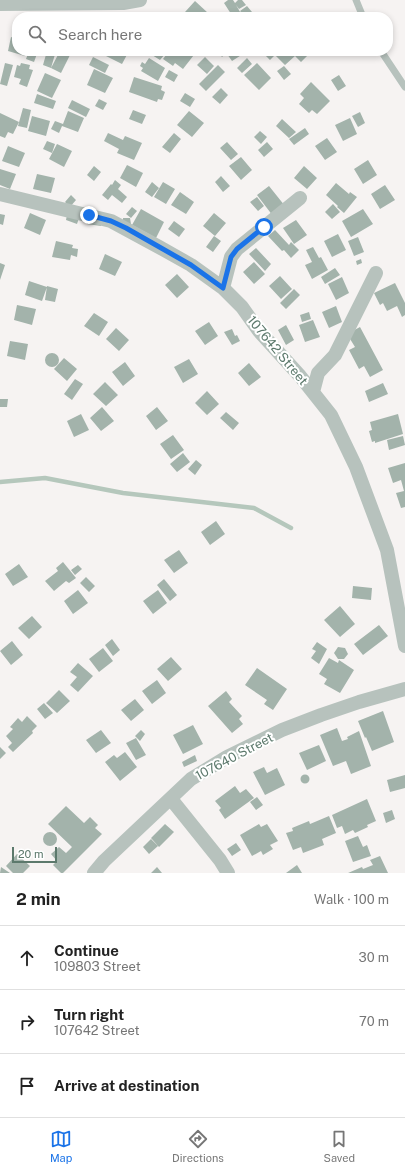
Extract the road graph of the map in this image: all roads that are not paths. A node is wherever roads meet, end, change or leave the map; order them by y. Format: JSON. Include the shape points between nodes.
{"nodes":[{"id":1,"x":140,"y":0,"type":"edge"},
{"id":2,"x":356,"y":0,"type":"edge"},
{"id":3,"x":0,"y":4,"type":"edge"},
{"id":4,"x":361,"y":12,"type":"edge"},
{"id":5,"x":384,"y":56,"type":"edge"},
{"id":6,"x":405,"y":87,"type":"edge"},
{"id":7,"x":0,"y":194,"type":"edge"},
{"id":8,"x":300,"y":198,"type":"dead end"},
{"id":9,"x":376,"y":273,"type":"dead end"},
{"id":10,"x":223,"y":288,"type":"junction"},
{"id":11,"x":313,"y":392,"type":"junction"},
{"id":12,"x":405,"y":646,"type":"edge"},
{"id":13,"x":405,"y":689,"type":"edge"},
{"id":14,"x":171,"y":799,"type":"junction"},
{"id":15,"x":94,"y":873,"type":"edge"},
{"id":16,"x":228,"y":873,"type":"edge"}],
"edges":[{"from":1,"to":3,"type":"street","via":[[123,3]]},
{"from":2,"to":4,"type":"lane"},
{"from":5,"to":6,"type":"lane"},
{"from":7,"to":10,"type":"street","name":"107642 Street","via":[[111,221],[172,254]]},
{"from":8,"to":10,"type":"street","via":[[237,249],[231,257]]},
{"from":9,"to":11,"type":"street","via":[[335,355],[318,373]]},
{"from":10,"to":11,"type":"street","name":"107642 Street"},
{"from":11,"to":12,"type":"street","name":"107642 Street","via":[[332,416],[356,467],[376,519],[387,550]]},
{"from":13,"to":14,"type":"street","name":"107640 Street","via":[[359,702],[282,730],[227,757],[191,779]]},
{"from":14,"to":15,"type":"street","name":"107640 Street"},
{"from":14,"to":16,"type":"street"}]}
